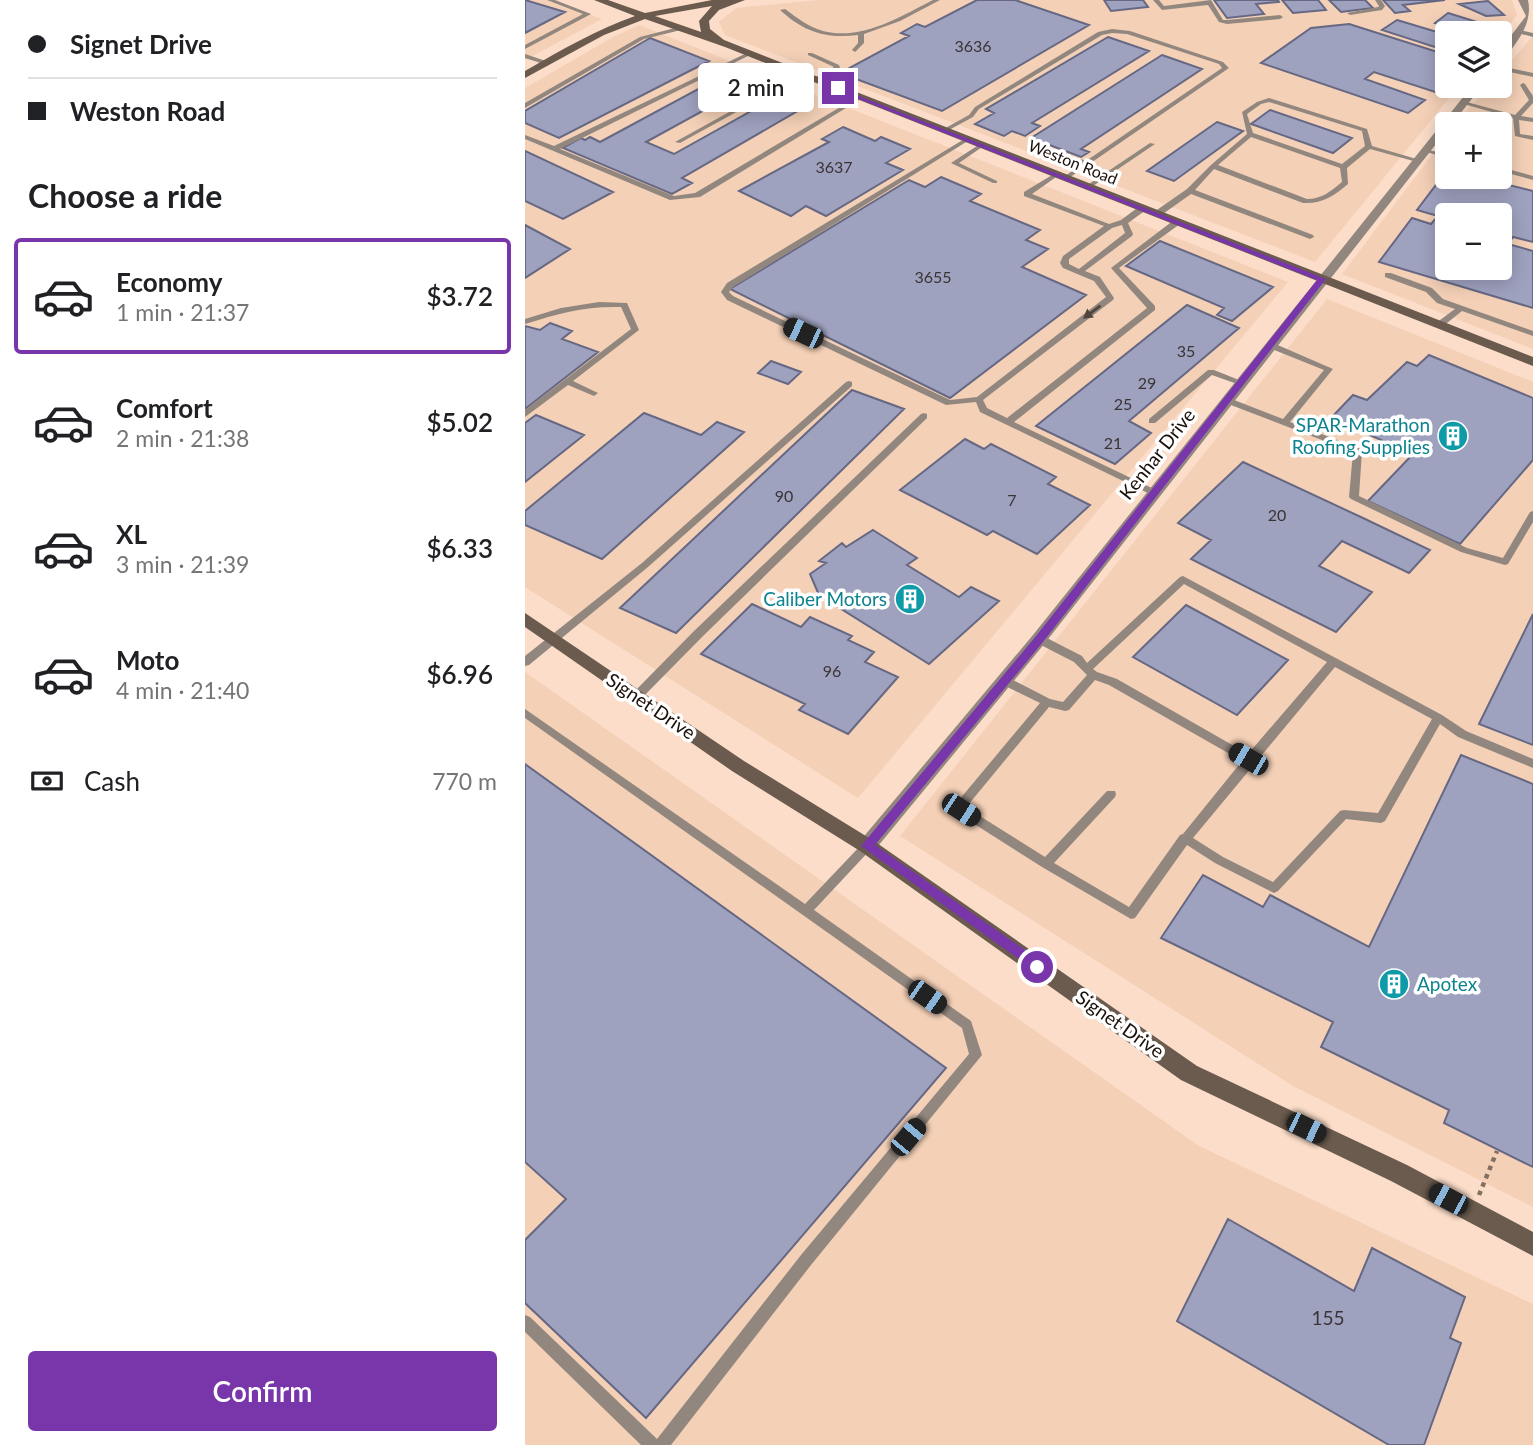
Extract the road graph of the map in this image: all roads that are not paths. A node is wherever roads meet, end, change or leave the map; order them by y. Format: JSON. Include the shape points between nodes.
{"nodes":[{"id":1,"x":550,"y":0,"type":"edge"},
{"id":2,"x":599,"y":0,"type":"edge"},
{"id":3,"x":742,"y":0,"type":"edge"},
{"id":4,"x":937,"y":0,"type":"edge"},
{"id":5,"x":1156,"y":0,"type":"edge"},
{"id":6,"x":1378,"y":0,"type":"edge"},
{"id":7,"x":1209,"y":1,"type":"edge"},
{"id":8,"x":1528,"y":4,"type":"edge"},
{"id":9,"x":783,"y":10,"type":"dead end"},
{"id":10,"x":1350,"y":13,"type":"dead end"},
{"id":11,"x":643,"y":17,"type":"junction"},
{"id":12,"x":1280,"y":18,"type":"dead end"},
{"id":13,"x":679,"y":29,"type":"junction"},
{"id":14,"x":1520,"y":32,"type":"junction"},
{"id":15,"x":861,"y":35,"type":"junction"},
{"id":16,"x":1533,"y":35,"type":"edge"},
{"id":17,"x":1512,"y":42,"type":"edge"},
{"id":18,"x":729,"y":45,"type":"junction"},
{"id":19,"x":525,"y":47,"type":"edge"},
{"id":20,"x":855,"y":50,"type":"dead end"},
{"id":21,"x":751,"y":53,"type":"junction"},
{"id":22,"x":810,"y":54,"type":"dead end"},
{"id":23,"x":525,"y":57,"type":"edge"},
{"id":24,"x":547,"y":63,"type":"junction"},
{"id":25,"x":1512,"y":71,"type":"edge"},
{"id":26,"x":802,"y":74,"type":"junction"},
{"id":27,"x":525,"y":75,"type":"edge"},
{"id":28,"x":1533,"y":75,"type":"edge"},
{"id":29,"x":816,"y":79,"type":"junction"},
{"id":30,"x":1523,"y":85,"type":"dead end"},
{"id":31,"x":861,"y":97,"type":"junction"},
{"id":32,"x":1467,"y":98,"type":"edge"},
{"id":33,"x":1463,"y":103,"type":"junction"},
{"id":34,"x":525,"y":106,"type":"edge"},
{"id":35,"x":1516,"y":117,"type":"junction"},
{"id":36,"x":1533,"y":120,"type":"edge"},
{"id":37,"x":946,"y":130,"type":"junction"},
{"id":38,"x":1250,"y":134,"type":"junction"},
{"id":39,"x":525,"y":137,"type":"edge"},
{"id":40,"x":1533,"y":138,"type":"edge"},
{"id":41,"x":968,"y":139,"type":"junction"},
{"id":42,"x":678,"y":142,"type":"dead end"},
{"id":43,"x":1152,"y":144,"type":"dead end"},
{"id":44,"x":982,"y":145,"type":"junction"},
{"id":45,"x":1042,"y":147,"type":"dead end"},
{"id":46,"x":1369,"y":147,"type":"junction"},
{"id":47,"x":554,"y":149,"type":"junction"},
{"id":48,"x":1425,"y":150,"type":"junction"},
{"id":49,"x":1435,"y":153,"type":"edge"},
{"id":50,"x":1417,"y":160,"type":"junction"},
{"id":51,"x":1087,"y":164,"type":"junction"},
{"id":52,"x":1213,"y":166,"type":"junction"},
{"id":53,"x":1343,"y":167,"type":"junction"},
{"id":54,"x":1512,"y":172,"type":"edge"},
{"id":55,"x":1062,"y":176,"type":"junction"},
{"id":56,"x":1533,"y":178,"type":"edge"},
{"id":57,"x":995,"y":182,"type":"dead end"},
{"id":58,"x":1088,"y":187,"type":"junction"},
{"id":59,"x":1190,"y":191,"type":"junction"},
{"id":60,"x":1143,"y":208,"type":"junction"},
{"id":61,"x":1157,"y":214,"type":"junction"},
{"id":62,"x":1124,"y":222,"type":"junction"},
{"id":63,"x":1177,"y":222,"type":"junction"},
{"id":64,"x":1109,"y":226,"type":"junction"},
{"id":65,"x":1310,"y":237,"type":"dead end"},
{"id":66,"x":1080,"y":272,"type":"junction"},
{"id":67,"x":1388,"y":275,"type":"dead end"},
{"id":68,"x":1322,"y":279,"type":"junction"},
{"id":69,"x":1460,"y":309,"type":"junction"},
{"id":70,"x":525,"y":322,"type":"edge"},
{"id":71,"x":1439,"y":325,"type":"junction"},
{"id":72,"x":1533,"y":334,"type":"edge"},
{"id":73,"x":1270,"y":345,"type":"junction"},
{"id":74,"x":1533,"y":362,"type":"edge"},
{"id":75,"x":566,"y":382,"type":"junction"},
{"id":76,"x":1240,"y":382,"type":"junction"},
{"id":77,"x":849,"y":384,"type":"dead end"},
{"id":78,"x":593,"y":393,"type":"dead end"},
{"id":79,"x":979,"y":399,"type":"junction"},
{"id":80,"x":1226,"y":400,"type":"junction"},
{"id":81,"x":525,"y":414,"type":"edge"},
{"id":82,"x":924,"y":416,"type":"dead end"},
{"id":83,"x":1153,"y":421,"type":"dead end"},
{"id":84,"x":1008,"y":422,"type":"junction"},
{"id":85,"x":1285,"y":422,"type":"junction"},
{"id":86,"x":1153,"y":492,"type":"junction"},
{"id":87,"x":1533,"y":514,"type":"edge"},
{"id":88,"x":525,"y":619,"type":"edge"},
{"id":89,"x":1039,"y":639,"type":"junction"},
{"id":90,"x":555,"y":640,"type":"junction"},
{"id":91,"x":1334,"y":661,"type":"junction"},
{"id":92,"x":525,"y":662,"type":"edge"},
{"id":93,"x":1090,"y":672,"type":"junction"},
{"id":94,"x":1005,"y":681,"type":"junction"},
{"id":95,"x":637,"y":696,"type":"junction"},
{"id":96,"x":1047,"y":702,"type":"junction"},
{"id":97,"x":525,"y":713,"type":"edge"},
{"id":98,"x":1439,"y":718,"type":"junction"},
{"id":99,"x":1248,"y":759,"type":"junction"},
{"id":100,"x":1533,"y":764,"type":"edge"},
{"id":101,"x":1111,"y":794,"type":"dead end"},
{"id":102,"x":1184,"y":838,"type":"junction"},
{"id":103,"x":867,"y":846,"type":"junction"},
{"id":104,"x":1046,"y":864,"type":"junction"},
{"id":105,"x":806,"y":911,"type":"junction"},
{"id":106,"x":1533,"y":1244,"type":"edge"},
{"id":107,"x":525,"y":1322,"type":"edge"},
{"id":108,"x":652,"y":1445,"type":"edge"},
{"id":109,"x":662,"y":1445,"type":"edge"}],
"edges":[{"from":1,"to":19,"type":"lane","via":[[588,14]]},
{"from":2,"to":11,"type":"main road","name":"Weston Road"},
{"from":3,"to":11,"type":"main road"},
{"from":3,"to":18,"type":"main road","via":[[716,8],[704,21],[705,30]]},
{"from":4,"to":15,"type":"lane"},
{"from":5,"to":7,"type":"lane","via":[[1162,8]]},
{"from":6,"to":10,"type":"lane","via":[[1380,9]]},
{"from":7,"to":12,"type":"lane","via":[[1221,21]]},
{"from":8,"to":14,"type":"street","via":[[1531,16]]},
{"from":9,"to":15,"type":"lane","via":[[800,26],[842,36]]},
{"from":11,"to":13,"type":"main road","name":"Weston Road"},
{"from":11,"to":24,"type":"main road"},
{"from":13,"to":18,"type":"main road","name":"Weston Road"},
{"from":13,"to":34,"type":"lane","via":[[642,38]]},
{"from":14,"to":16,"type":"lane"},
{"from":14,"to":17,"type":"street"},
{"from":15,"to":20,"type":"lane"},
{"from":18,"to":21,"type":"main road","name":"Weston Road"},
{"from":21,"to":26,"type":"main road","name":"Weston Road"},
{"from":21,"to":47,"type":"lane"},
{"from":22,"to":29,"type":"lane","via":[[837,66]]},
{"from":23,"to":24,"type":"lane"},
{"from":24,"to":27,"type":"main road"},
{"from":25,"to":28,"type":"lane"},
{"from":26,"to":29,"type":"main road","name":"Weston Road"},
{"from":26,"to":42,"type":"lane"},
{"from":29,"to":31,"type":"main road","name":"Weston Road"},
{"from":30,"to":35,"type":"lane","via":[[1532,100]]},
{"from":31,"to":37,"type":"main road","name":"Weston Road"},
{"from":31,"to":47,"type":"lane","via":[[682,200]]},
{"from":32,"to":33,"type":"street","name":"Kenhar Drive"},
{"from":33,"to":35,"type":"lane"},
{"from":33,"to":48,"type":"street","name":"Kenhar Drive"},
{"from":35,"to":36,"type":"lane"},
{"from":35,"to":40,"type":"lane","via":[[1517,135]]},
{"from":37,"to":41,"type":"main road","name":"Weston Road"},
{"from":37,"to":51,"type":"lane","via":[[1100,33],[1129,33],[1226,68]]},
{"from":38,"to":46,"type":"lane","via":[[1244,113],[1269,100],[1365,130]]},
{"from":38,"to":52,"type":"lane"},
{"from":38,"to":53,"type":"lane"},
{"from":39,"to":47,"type":"lane"},
{"from":41,"to":44,"type":"main road","name":"Weston Road"},
{"from":41,"to":79,"type":"lane","via":[[725,292],[949,403]]},
{"from":43,"to":58,"type":"lane"},
{"from":44,"to":55,"type":"main road","name":"Weston Road"},
{"from":44,"to":57,"type":"lane","via":[[954,163]]},
{"from":45,"to":51,"type":"lane"},
{"from":46,"to":50,"type":"lane"},
{"from":46,"to":53,"type":"lane"},
{"from":48,"to":49,"type":"lane"},
{"from":48,"to":50,"type":"street","name":"Kenhar Drive"},
{"from":50,"to":68,"type":"street","name":"Kenhar Drive"},
{"from":51,"to":55,"type":"lane"},
{"from":52,"to":53,"type":"lane","via":[[1315,202],[1346,183]]},
{"from":52,"to":59,"type":"lane"},
{"from":54,"to":56,"type":"lane"},
{"from":55,"to":58,"type":"main road","name":"Weston Road"},
{"from":55,"to":64,"type":"lane","via":[[1027,194]]},
{"from":58,"to":60,"type":"main road","name":"Weston Road"},
{"from":59,"to":61,"type":"lane"},
{"from":59,"to":65,"type":"lane"},
{"from":60,"to":61,"type":"main road","name":"Weston Road"},
{"from":60,"to":62,"type":"lane"},
{"from":61,"to":63,"type":"main road","name":"Weston Road"},
{"from":62,"to":64,"type":"lane"},
{"from":62,"to":66,"type":"lane","via":[[1129,234]]},
{"from":63,"to":68,"type":"main road","name":"Weston Road"},
{"from":63,"to":84,"type":"lane","via":[[1115,268],[1152,308]]},
{"from":64,"to":66,"type":"lane","via":[[1066,258],[1066,266]]},
{"from":66,"to":79,"type":"lane","one_way":true,"via":[[1097,279],[1110,298]]},
{"from":67,"to":69,"type":"lane","via":[[1429,290],[1440,301]]},
{"from":68,"to":71,"type":"main road","name":"Weston Road"},
{"from":68,"to":73,"type":"street","name":"Kenhar Drive"},
{"from":69,"to":71,"type":"lane"},
{"from":69,"to":72,"type":"lane"},
{"from":70,"to":75,"type":"lane","via":[[550,312],[624,305],[635,330]]},
{"from":71,"to":74,"type":"main road","name":"Weston Road"},
{"from":73,"to":76,"type":"street","name":"Kenhar Drive"},
{"from":73,"to":85,"type":"lane","via":[[1329,369]]},
{"from":75,"to":78,"type":"lane"},
{"from":75,"to":81,"type":"lane"},
{"from":76,"to":80,"type":"street","name":"Kenhar Drive"},
{"from":76,"to":83,"type":"lane","via":[[1211,372]]},
{"from":77,"to":90,"type":"lane"},
{"from":79,"to":84,"type":"lane","via":[[983,411]]},
{"from":80,"to":85,"type":"lane"},
{"from":80,"to":86,"type":"street","name":"Kenhar Drive"},
{"from":82,"to":95,"type":"lane"},
{"from":84,"to":86,"type":"lane"},
{"from":85,"to":87,"type":"lane","via":[[1359,451],[1353,497],[1464,550],[1505,562]]},
{"from":86,"to":89,"type":"street","name":"Kenhar Drive"},
{"from":88,"to":90,"type":"main road","name":"Signet Drive"},
{"from":89,"to":93,"type":"lane","via":[[1077,659]]},
{"from":89,"to":94,"type":"street","name":"Kenhar Drive"},
{"from":90,"to":92,"type":"lane"},
{"from":90,"to":95,"type":"main road","name":"Signet Drive"},
{"from":91,"to":93,"type":"lane","via":[[1183,579]]},
{"from":91,"to":98,"type":"lane"},
{"from":91,"to":99,"type":"lane"},
{"from":93,"to":96,"type":"lane","via":[[1065,707]]},
{"from":93,"to":99,"type":"lane"},
{"from":94,"to":96,"type":"lane"},
{"from":94,"to":103,"type":"street","name":"Kenhar Drive"},
{"from":95,"to":103,"type":"main road","name":"Signet Drive"},
{"from":96,"to":104,"type":"lane","via":[[961,810]]},
{"from":97,"to":105,"type":"lane"},
{"from":98,"to":100,"type":"lane","via":[[1462,734]]},
{"from":98,"to":102,"type":"lane","via":[[1381,818],[1343,814],[1274,888]]},
{"from":99,"to":102,"type":"lane"},
{"from":101,"to":104,"type":"lane"},
{"from":102,"to":104,"type":"lane","via":[[1131,914]]},
{"from":103,"to":105,"type":"lane"},
{"from":103,"to":106,"type":"main road","name":"Signet Drive","via":[[1189,1073],[1399,1173]]},
{"from":105,"to":109,"type":"lane","via":[[967,1025],[976,1055],[806,1260]]},
{"from":107,"to":108,"type":"lane"}]}
